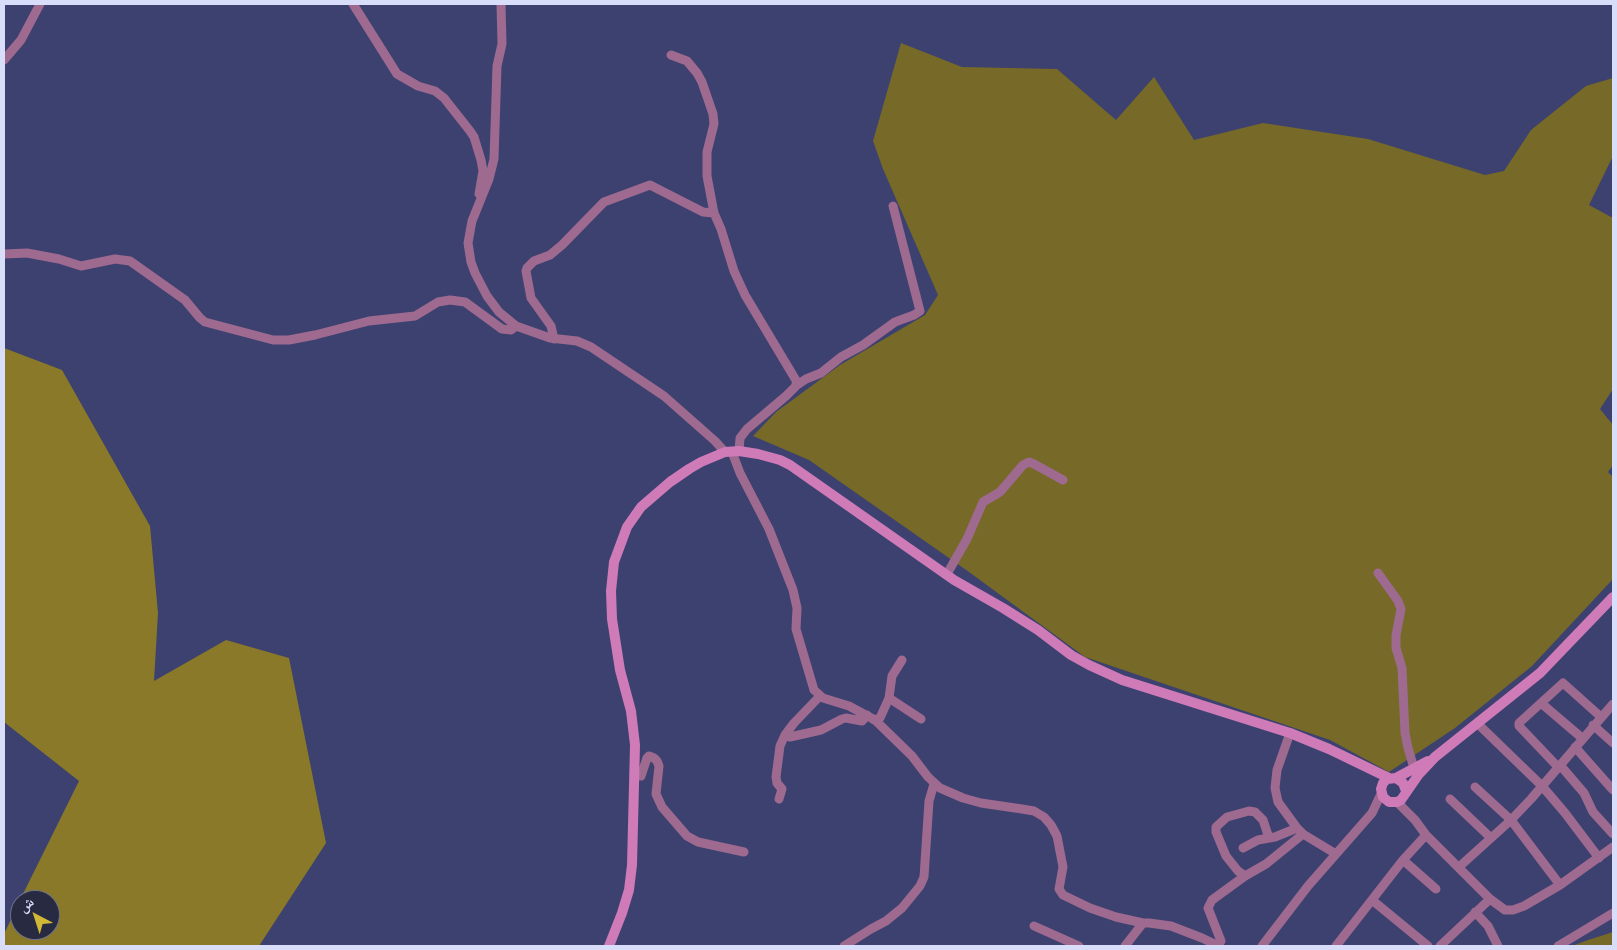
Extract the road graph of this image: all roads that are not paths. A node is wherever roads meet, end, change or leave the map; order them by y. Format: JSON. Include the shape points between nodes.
{"nodes":[{"id":1,"x":40,"y":4,"type":"edge"},
{"id":2,"x":353,"y":4,"type":"edge"},
{"id":3,"x":501,"y":4,"type":"edge"},
{"id":4,"x":671,"y":55,"type":"dead end"},
{"id":5,"x":4,"y":60,"type":"edge"},
{"id":6,"x":893,"y":206,"type":"dead end"},
{"id":7,"x":714,"y":212,"type":"junction"},
{"id":8,"x":475,"y":214,"type":"junction"},
{"id":9,"x":4,"y":254,"type":"edge"},
{"id":10,"x":516,"y":326,"type":"junction"},
{"id":11,"x":554,"y":339,"type":"junction"},
{"id":12,"x":797,"y":385,"type":"junction"},
{"id":13,"x":732,"y":452,"type":"junction"},
{"id":14,"x":1063,"y":480,"type":"dead end"},
{"id":15,"x":1378,"y":573,"type":"dead end"},
{"id":16,"x":947,"y":574,"type":"junction"},
{"id":17,"x":1613,"y":597,"type":"edge"},
{"id":18,"x":902,"y":660,"type":"dead end"},
{"id":19,"x":820,"y":696,"type":"junction"},
{"id":20,"x":889,"y":698,"type":"junction"},
{"id":21,"x":1541,"y":703,"type":"junction"},
{"id":22,"x":1613,"y":705,"type":"edge"},
{"id":23,"x":1601,"y":716,"type":"junction"},
{"id":24,"x":871,"y":717,"type":"junction"},
{"id":25,"x":922,"y":719,"type":"dead end"},
{"id":26,"x":1478,"y":724,"type":"junction"},
{"id":27,"x":1593,"y":725,"type":"junction"},
{"id":28,"x":1290,"y":733,"type":"junction"},
{"id":29,"x":785,"y":734,"type":"junction"},
{"id":30,"x":1582,"y":738,"type":"junction"},
{"id":31,"x":1613,"y":743,"type":"edge"},
{"id":32,"x":1575,"y":748,"type":"junction"},
{"id":33,"x":1435,"y":758,"type":"junction"},
{"id":34,"x":1559,"y":766,"type":"junction"},
{"id":35,"x":1365,"y":767,"type":"junction"},
{"id":36,"x":1414,"y":768,"type":"junction"},
{"id":37,"x":634,"y":776,"type":"junction"},
{"id":38,"x":1393,"y":778,"type":"junction"},
{"id":39,"x":934,"y":784,"type":"junction"},
{"id":40,"x":1542,"y":786,"type":"junction"},
{"id":41,"x":1475,"y":787,"type":"dead end"},
{"id":42,"x":1613,"y":790,"type":"edge"},
{"id":43,"x":1381,"y":793,"type":"junction"},
{"id":44,"x":1400,"y":798,"type":"junction"},
{"id":45,"x":779,"y":799,"type":"dead end"},
{"id":46,"x":1450,"y":799,"type":"dead end"},
{"id":47,"x":1372,"y":814,"type":"junction"},
{"id":48,"x":1511,"y":820,"type":"junction"},
{"id":49,"x":1300,"y":831,"type":"junction"},
{"id":50,"x":1426,"y":834,"type":"junction"},
{"id":51,"x":1613,"y":834,"type":"edge"},
{"id":52,"x":1269,"y":838,"type":"junction"},
{"id":53,"x":1491,"y":838,"type":"junction"},
{"id":54,"x":1613,"y":847,"type":"edge"},
{"id":55,"x":1243,"y":848,"type":"dead end"},
{"id":56,"x":744,"y":852,"type":"dead end"},
{"id":57,"x":1336,"y":854,"type":"junction"},
{"id":58,"x":1599,"y":858,"type":"junction"},
{"id":59,"x":1404,"y":860,"type":"junction"},
{"id":60,"x":1459,"y":867,"type":"junction"},
{"id":61,"x":1245,"y":876,"type":"junction"},
{"id":62,"x":1560,"y":885,"type":"junction"},
{"id":63,"x":1436,"y":889,"type":"dead end"},
{"id":64,"x":1490,"y":899,"type":"junction"},
{"id":65,"x":1372,"y":900,"type":"junction"},
{"id":66,"x":1475,"y":912,"type":"junction"},
{"id":67,"x":1613,"y":913,"type":"edge"},
{"id":68,"x":1142,"y":923,"type":"junction"},
{"id":69,"x":1034,"y":926,"type":"dead end"},
{"id":70,"x":1202,"y":938,"type":"junction"},
{"id":71,"x":609,"y":946,"type":"edge"},
{"id":72,"x":844,"y":946,"type":"edge"},
{"id":73,"x":1079,"y":946,"type":"edge"},
{"id":74,"x":1125,"y":946,"type":"edge"},
{"id":75,"x":1196,"y":946,"type":"edge"},
{"id":76,"x":1219,"y":946,"type":"edge"},
{"id":77,"x":1262,"y":946,"type":"edge"},
{"id":78,"x":1336,"y":946,"type":"edge"},
{"id":79,"x":1428,"y":946,"type":"edge"},
{"id":80,"x":1441,"y":946,"type":"edge"},
{"id":81,"x":1498,"y":946,"type":"edge"},
{"id":82,"x":1558,"y":946,"type":"edge"}],
"edges":[{"from":1,"to":5,"type":"street","via":[[21,40]]},
{"from":2,"to":8,"type":"street","via":[[397,74],[444,98],[474,137],[483,171]]},
{"from":3,"to":8,"type":"street","via":[[494,159]]},
{"from":4,"to":7,"type":"street","via":[[686,61],[697,73],[713,114],[706,163]]},
{"from":6,"to":12,"type":"street","via":[[920,311],[895,322],[821,373]]},
{"from":7,"to":11,"type":"street","via":[[703,212],[650,185],[604,202],[562,246],[534,261],[526,271],[531,298],[551,326]]},
{"from":7,"to":12,"type":"street","via":[[740,286]]},
{"from":8,"to":10,"type":"street","via":[[468,243],[472,268],[499,312]]},
{"from":9,"to":10,"type":"street","via":[[27,253],[80,266],[115,259],[130,261],[185,300],[205,322],[273,340],[315,335],[369,321],[415,316],[438,302],[450,300],[465,302],[502,328],[511,330]]},
{"from":10,"to":11,"type":"street"},
{"from":11,"to":13,"type":"street","via":[[577,341],[612,360],[664,396]]},
{"from":12,"to":13,"type":"street","via":[[746,428]]},
{"from":13,"to":16,"type":"street","via":[[770,456],[790,465]]},
{"from":13,"to":19,"type":"street","via":[[769,529],[793,590],[797,608],[796,629],[812,685]]},
{"from":13,"to":37,"type":"street","via":[[701,462],[651,497],[633,516],[619,545],[611,591],[612,619],[634,728]]},
{"from":14,"to":16,"type":"street","via":[[1029,462],[1023,465],[1000,492],[983,502]]},
{"from":15,"to":36,"type":"street","via":[[1401,609],[1396,648],[1402,668],[1405,733]]},
{"from":16,"to":28,"type":"street","via":[[1038,630],[1071,655],[1122,680]]},
{"from":17,"to":26,"type":"street","via":[[1540,673]]},
{"from":18,"to":20,"type":"street","via":[[892,676]]},
{"from":19,"to":24,"type":"street"},
{"from":19,"to":29,"type":"street"},
{"from":20,"to":24,"type":"street","via":[[880,718]]},
{"from":20,"to":25,"type":"street"},
{"from":21,"to":23,"type":"street","via":[[1563,683]]},
{"from":21,"to":30,"type":"street"},
{"from":21,"to":34,"type":"street","via":[[1519,725]]},
{"from":22,"to":23,"type":"street"},
{"from":23,"to":27,"type":"street"},
{"from":24,"to":29,"type":"street","via":[[862,721],[846,718],[821,730],[790,737]]},
{"from":24,"to":39,"type":"street","via":[[912,756]]},
{"from":26,"to":33,"type":"street"},
{"from":26,"to":40,"type":"street"},
{"from":27,"to":30,"type":"street"},
{"from":27,"to":31,"type":"street"},
{"from":28,"to":35,"type":"street"},
{"from":28,"to":49,"type":"street","via":[[1277,770],[1275,788],[1278,802]]},
{"from":29,"to":45,"type":"street","via":[[776,777],[782,789]]},
{"from":30,"to":32,"type":"street"},
{"from":32,"to":34,"type":"street"},
{"from":32,"to":42,"type":"street"},
{"from":33,"to":36,"type":"street"},
{"from":33,"to":44,"type":"street"},
{"from":34,"to":40,"type":"street"},
{"from":34,"to":51,"type":"street","via":[[1584,793],[1593,812]]},
{"from":35,"to":38,"type":"street"},
{"from":35,"to":43,"type":"street"},
{"from":36,"to":38,"type":"street"},
{"from":37,"to":56,"type":"street","via":[[643,774],[649,756],[654,758],[659,766],[656,794],[662,807],[687,836],[698,842]]},
{"from":37,"to":71,"type":"street","via":[[629,890]]},
{"from":38,"to":43,"type":"street","via":[[1383,783]]},
{"from":38,"to":44,"type":"street","via":[[1404,783]]},
{"from":39,"to":68,"type":"street","via":[[963,798],[1028,810],[1044,817],[1057,836],[1063,867],[1059,889],[1063,895],[1090,908]]},
{"from":39,"to":72,"type":"street","via":[[929,802],[924,878],[920,886],[886,921]]},
{"from":40,"to":48,"type":"street"},
{"from":40,"to":58,"type":"street"},
{"from":41,"to":48,"type":"street"},
{"from":43,"to":44,"type":"street","via":[[1386,800]]},
{"from":43,"to":47,"type":"street"},
{"from":44,"to":47,"type":"street"},
{"from":44,"to":50,"type":"street"},
{"from":46,"to":53,"type":"street"},
{"from":47,"to":57,"type":"street"},
{"from":48,"to":53,"type":"street"},
{"from":48,"to":62,"type":"street"},
{"from":49,"to":52,"type":"street"},
{"from":49,"to":57,"type":"street"},
{"from":49,"to":61,"type":"street","via":[[1266,864]]},
{"from":50,"to":59,"type":"street"},
{"from":50,"to":60,"type":"street"},
{"from":52,"to":55,"type":"street"},
{"from":52,"to":61,"type":"street","via":[[1263,820],[1249,810],[1227,817],[1216,828],[1226,856]]},
{"from":53,"to":60,"type":"street"},
{"from":54,"to":58,"type":"street"},
{"from":57,"to":77,"type":"street"},
{"from":58,"to":62,"type":"street"},
{"from":59,"to":63,"type":"street"},
{"from":59,"to":65,"type":"street"},
{"from":60,"to":64,"type":"street"},
{"from":61,"to":76,"type":"street","via":[[1209,904],[1221,941]]},
{"from":62,"to":64,"type":"street","via":[[1513,910],[1504,910]]},
{"from":64,"to":66,"type":"street"},
{"from":65,"to":78,"type":"street"},
{"from":65,"to":79,"type":"street"},
{"from":66,"to":80,"type":"street"},
{"from":66,"to":81,"type":"street","via":[[1488,926]]},
{"from":67,"to":82,"type":"street"},
{"from":68,"to":70,"type":"street","via":[[1170,926]]},
{"from":68,"to":74,"type":"street"},
{"from":69,"to":73,"type":"street"},
{"from":70,"to":75,"type":"street"},
{"from":70,"to":76,"type":"street"}]}
